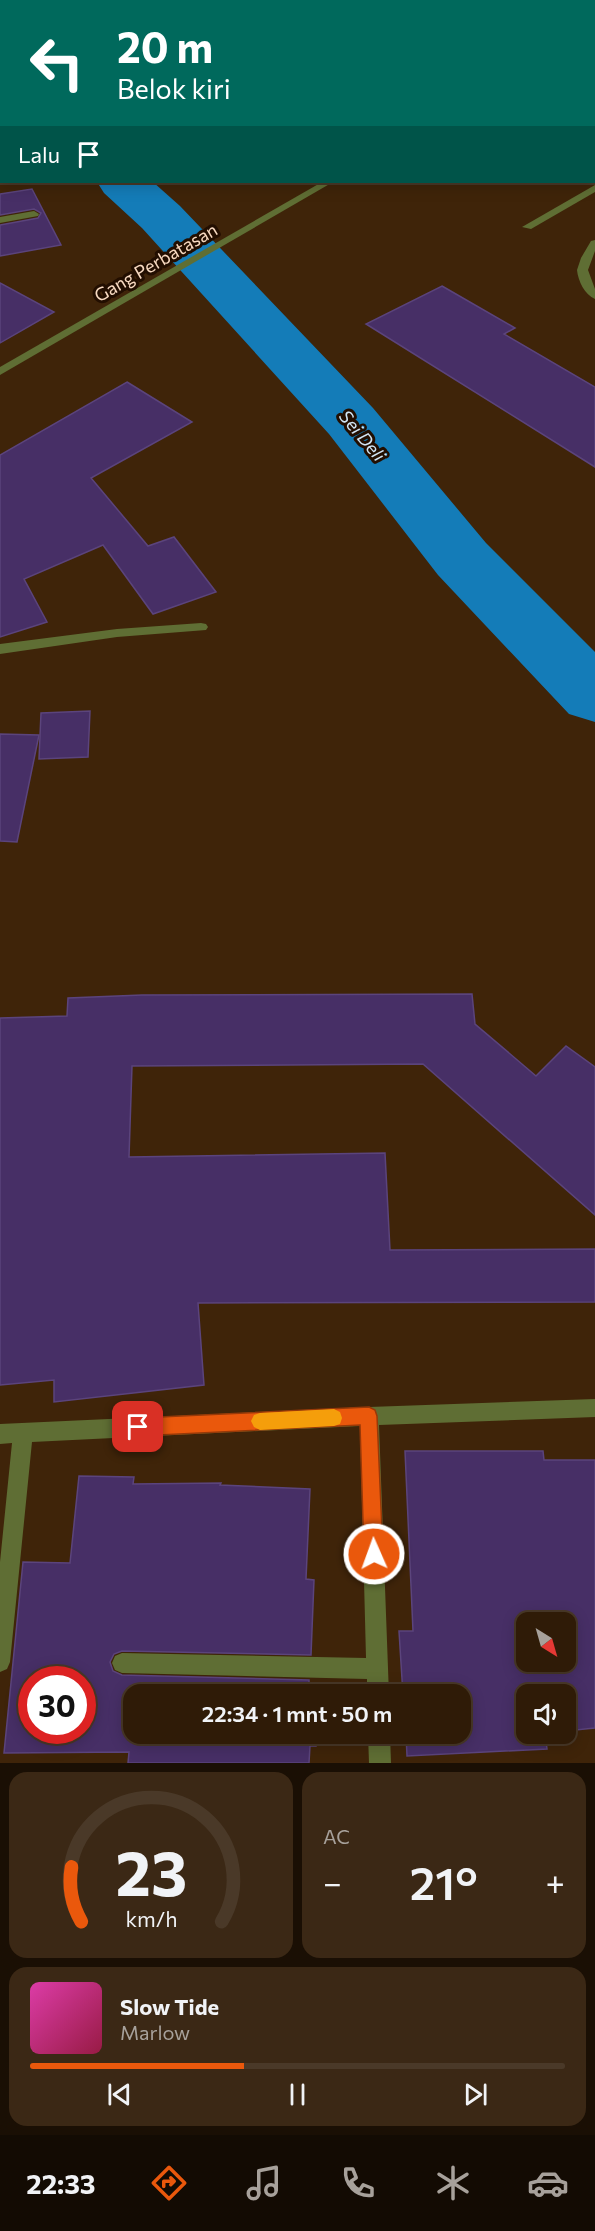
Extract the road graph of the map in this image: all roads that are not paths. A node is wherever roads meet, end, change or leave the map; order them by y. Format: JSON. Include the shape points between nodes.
{"nodes":[{"id":1,"x":326,"y":183,"type":"edge"},
{"id":2,"x":595,"y":188,"type":"edge"},
{"id":3,"x":34,"y":214,"type":"dead end"},
{"id":4,"x":0,"y":220,"type":"edge"},
{"id":5,"x":527,"y":227,"type":"dead end"},
{"id":6,"x":595,"y":243,"type":"edge"},
{"id":7,"x":595,"y":296,"type":"edge"},
{"id":8,"x":0,"y":372,"type":"edge"},
{"id":9,"x":201,"y":627,"type":"dead end"},
{"id":10,"x":0,"y":649,"type":"edge"},
{"id":11,"x":595,"y":1408,"type":"edge"},
{"id":12,"x":369,"y":1416,"type":"junction"},
{"id":13,"x":23,"y":1432,"type":"junction"},
{"id":14,"x":0,"y":1434,"type":"edge"},
{"id":15,"x":0,"y":1662,"type":"edge"},
{"id":16,"x":122,"y":1663,"type":"dead end"},
{"id":17,"x":378,"y":1669,"type":"junction"},
{"id":18,"x":378,"y":1684,"type":"edge"},
{"id":19,"x":379,"y":1744,"type":"edge"},
{"id":20,"x":380,"y":1763,"type":"edge"}],
"edges":[{"from":1,"to":8,"type":"street","name":"Gang Perbatasan"},
{"from":2,"to":5,"type":"street"},
{"from":3,"to":4,"type":"street"},
{"from":6,"to":7,"type":"street","via":[[582,266],[583,283]]},
{"from":9,"to":10,"type":"street","via":[[117,633]]},
{"from":11,"to":12,"type":"street"},
{"from":12,"to":13,"type":"street"},
{"from":12,"to":17,"type":"street"},
{"from":13,"to":14,"type":"street"},
{"from":13,"to":15,"type":"street"},
{"from":16,"to":17,"type":"street"},
{"from":17,"to":18,"type":"street"},
{"from":19,"to":20,"type":"street"}]}
